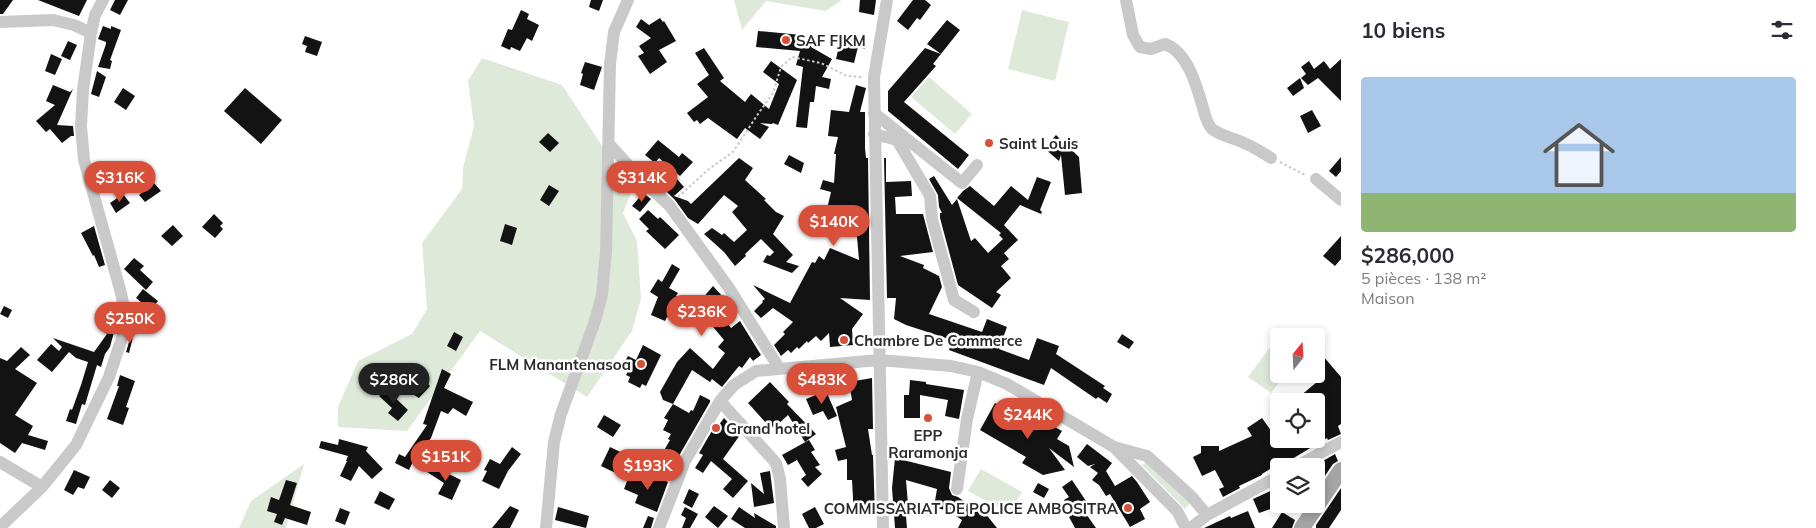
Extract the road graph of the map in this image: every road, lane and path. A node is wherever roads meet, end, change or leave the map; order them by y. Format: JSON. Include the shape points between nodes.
{"nodes":[{"id":1,"x":103,"y":0,"type":"edge"},
{"id":2,"x":628,"y":0,"type":"edge"},
{"id":3,"x":887,"y":0,"type":"edge"},
{"id":4,"x":1126,"y":0,"type":"edge"},
{"id":5,"x":0,"y":22,"type":"edge"},
{"id":6,"x":91,"y":33,"type":"junction"},
{"id":7,"x":874,"y":77,"type":"junction"},
{"id":8,"x":874,"y":113,"type":"junction"},
{"id":9,"x":874,"y":134,"type":"junction"},
{"id":10,"x":609,"y":144,"type":"junction"},
{"id":11,"x":1271,"y":158,"type":"joint"},
{"id":12,"x":977,"y":165,"type":"dead end"},
{"id":13,"x":1316,"y":179,"type":"joint"},
{"id":14,"x":1341,"y":200,"type":"edge"},
{"id":15,"x":669,"y":205,"type":"junction"},
{"id":16,"x":974,"y":312,"type":"dead end"},
{"id":17,"x":879,"y":360,"type":"junction"},
{"id":18,"x":779,"y":368,"type":"junction"},
{"id":19,"x":978,"y":372,"type":"junction"},
{"id":20,"x":720,"y":401,"type":"junction"},
{"id":21,"x":1341,"y":442,"type":"edge"},
{"id":22,"x":1114,"y":446,"type":"junction"},
{"id":23,"x":1312,"y":458,"type":"edge"},
{"id":24,"x":0,"y":462,"type":"edge"},
{"id":25,"x":1341,"y":470,"type":"edge"},
{"id":26,"x":1270,"y":481,"type":"edge"},
{"id":27,"x":42,"y":487,"type":"junction"},
{"id":28,"x":957,"y":489,"type":"dead end"},
{"id":29,"x":1207,"y":515,"type":"junction"},
{"id":30,"x":0,"y":527,"type":"edge"},
{"id":31,"x":546,"y":528,"type":"edge"},
{"id":32,"x":658,"y":528,"type":"edge"},
{"id":33,"x":784,"y":528,"type":"edge"},
{"id":34,"x":883,"y":528,"type":"edge"},
{"id":35,"x":1186,"y":528,"type":"edge"},
{"id":36,"x":1190,"y":528,"type":"edge"},
{"id":37,"x":1302,"y":528,"type":"edge"}],
"edges":[{"from":1,"to":6,"type":"street"},
{"from":2,"to":10,"type":"street","via":[[614,32],[610,64]]},
{"from":3,"to":7,"type":"street"},
{"from":4,"to":11,"type":"street","via":[[1133,35],[1140,47],[1174,46],[1190,69],[1212,129]]},
{"from":5,"to":6,"type":"street","via":[[53,20]]},
{"from":6,"to":27,"type":"street","via":[[81,126],[84,160],[126,317],[109,377],[76,445]]},
{"from":7,"to":8,"type":"street"},
{"from":7,"to":15,"type":"path","via":[[847,76],[821,62],[792,57],[781,67],[773,93],[733,152]]},
{"from":8,"to":9,"type":"street"},
{"from":8,"to":12,"type":"street","via":[[962,183]]},
{"from":9,"to":16,"type":"street","via":[[897,140],[930,196],[932,220],[954,300]]},
{"from":9,"to":17,"type":"street"},
{"from":10,"to":15,"type":"street"},
{"from":10,"to":31,"type":"street","via":[[602,295],[554,442]]},
{"from":11,"to":13,"type":"path"},
{"from":13,"to":14,"type":"street"},
{"from":15,"to":18,"type":"street","via":[[729,288]]},
{"from":17,"to":18,"type":"street"},
{"from":17,"to":19,"type":"street","via":[[950,366]]},
{"from":17,"to":34,"type":"street"},
{"from":18,"to":20,"type":"street","via":[[756,371],[734,385]]},
{"from":19,"to":22,"type":"street","via":[[1007,384]]},
{"from":19,"to":28,"type":"street","via":[[967,419]]},
{"from":20,"to":32,"type":"street","via":[[685,461]]},
{"from":20,"to":33,"type":"street","via":[[776,463]]},
{"from":21,"to":23,"type":"street"},
{"from":22,"to":29,"type":"street","via":[[1146,456],[1192,497]]},
{"from":22,"to":35,"type":"street","via":[[1177,511]]},
{"from":24,"to":27,"type":"street"},
{"from":25,"to":37,"type":"main road"},
{"from":26,"to":29,"type":"street"},
{"from":27,"to":30,"type":"street"},
{"from":29,"to":36,"type":"street"}]}
